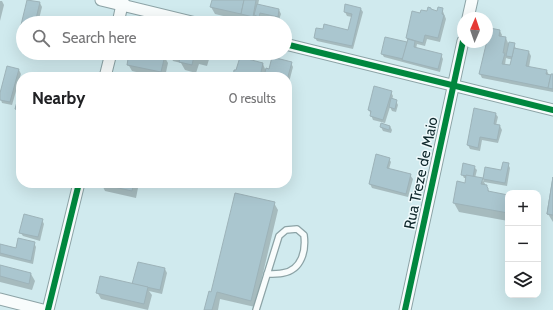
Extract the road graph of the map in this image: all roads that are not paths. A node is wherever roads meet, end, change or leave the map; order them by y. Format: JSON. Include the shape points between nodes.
{"nodes":[{"id":1,"x":101,"y":0,"type":"edge"},
{"id":2,"x":472,"y":0,"type":"edge"},
{"id":3,"x":123,"y":3,"type":"edge"},
{"id":4,"x":469,"y":12,"type":"edge"},
{"id":5,"x":120,"y":16,"type":"edge"},
{"id":6,"x":170,"y":16,"type":"edge"},
{"id":7,"x":292,"y":46,"type":"edge"},
{"id":8,"x":461,"y":48,"type":"edge"},
{"id":9,"x":109,"y":60,"type":"edge"},
{"id":10,"x":106,"y":72,"type":"edge"},
{"id":11,"x":453,"y":85,"type":"junction"},
{"id":12,"x":553,"y":110,"type":"edge"},
{"id":13,"x":78,"y":188,"type":"edge"},
{"id":14,"x":267,"y":274,"type":"junction"},
{"id":15,"x":0,"y":299,"type":"edge"},
{"id":16,"x":43,"y":310,"type":"edge"},
{"id":17,"x":48,"y":310,"type":"edge"},
{"id":18,"x":256,"y":310,"type":"edge"},
{"id":19,"x":405,"y":310,"type":"edge"}],
"edges":[{"from":1,"to":3,"type":"street"},
{"from":2,"to":4,"type":"street"},
{"from":3,"to":5,"type":"street"},
{"from":3,"to":6,"type":"street"},
{"from":7,"to":11,"type":"street"},
{"from":8,"to":11,"type":"street","name":"Rua Treze de Maio"},
{"from":9,"to":10,"type":"street"},
{"from":11,"to":12,"type":"street"},
{"from":11,"to":19,"type":"street","name":"Rua Treze de Maio"},
{"from":13,"to":17,"type":"street"},
{"from":14,"to":14,"type":"lane","via":[[279,236],[286,230],[297,230],[304,235],[306,245],[296,267],[285,273]]},
{"from":14,"to":18,"type":"lane"},
{"from":15,"to":16,"type":"street"}]}
